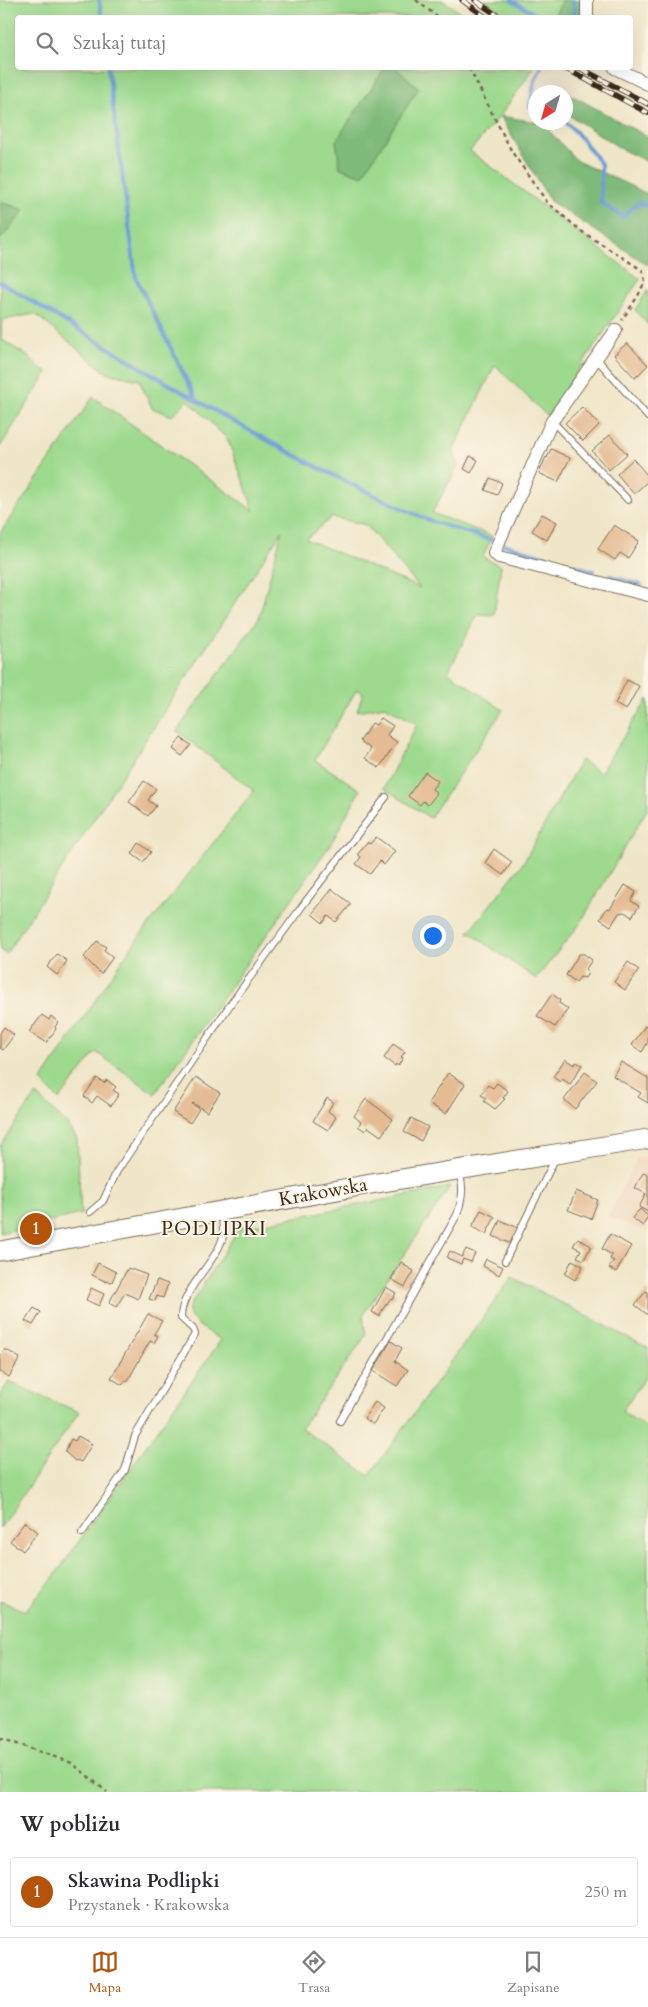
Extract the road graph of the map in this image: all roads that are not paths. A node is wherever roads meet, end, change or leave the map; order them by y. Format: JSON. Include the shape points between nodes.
{"nodes":[{"id":1,"x":586,"y":0,"type":"edge"},
{"id":2,"x":587,"y":15,"type":"edge"},
{"id":3,"x":619,"y":70,"type":"edge"},
{"id":4,"x":648,"y":84,"type":"edge"},
{"id":5,"x":616,"y":330,"type":"road end"},
{"id":6,"x":596,"y":358,"type":"junction"},
{"id":7,"x":648,"y":418,"type":"edge"},
{"id":8,"x":552,"y":421,"type":"junction"},
{"id":9,"x":628,"y":500,"type":"dead end"},
{"id":10,"x":648,"y":595,"type":"edge"},
{"id":11,"x":386,"y":797,"type":"dead end"},
{"id":12,"x":648,"y":1139,"type":"edge"},
{"id":13,"x":558,"y":1154,"type":"junction"},
{"id":14,"x":458,"y":1170,"type":"junction"},
{"id":15,"x":220,"y":1210,"type":"junction"},
{"id":16,"x":90,"y":1212,"type":"dead end"},
{"id":17,"x":0,"y":1251,"type":"edge"},
{"id":18,"x":505,"y":1261,"type":"dead end"},
{"id":19,"x":340,"y":1421,"type":"dead end"},
{"id":20,"x":82,"y":1533,"type":"dead end"}],
"edges":[{"from":1,"to":2,"type":"street"},
{"from":3,"to":4,"type":"street"},
{"from":5,"to":6,"type":"street"},
{"from":6,"to":7,"type":"lane"},
{"from":6,"to":8,"type":"street"},
{"from":8,"to":9,"type":"lane"},
{"from":8,"to":10,"type":"street","via":[[494,553]]},
{"from":11,"to":16,"type":"lane","via":[[232,1002],[136,1143],[103,1201]]},
{"from":12,"to":13,"type":"main road","name":"Krakowska"},
{"from":13,"to":14,"type":"main road","name":"Krakowska"},
{"from":13,"to":18,"type":"lane"},
{"from":14,"to":15,"type":"main road","name":"Krakowska"},
{"from":14,"to":19,"type":"lane","via":[[463,1191],[457,1215]]},
{"from":15,"to":17,"type":"main road","name":"Krakowska"},
{"from":15,"to":20,"type":"lane","via":[[221,1242],[181,1310],[181,1318],[195,1334],[136,1436],[125,1470]]}]}
